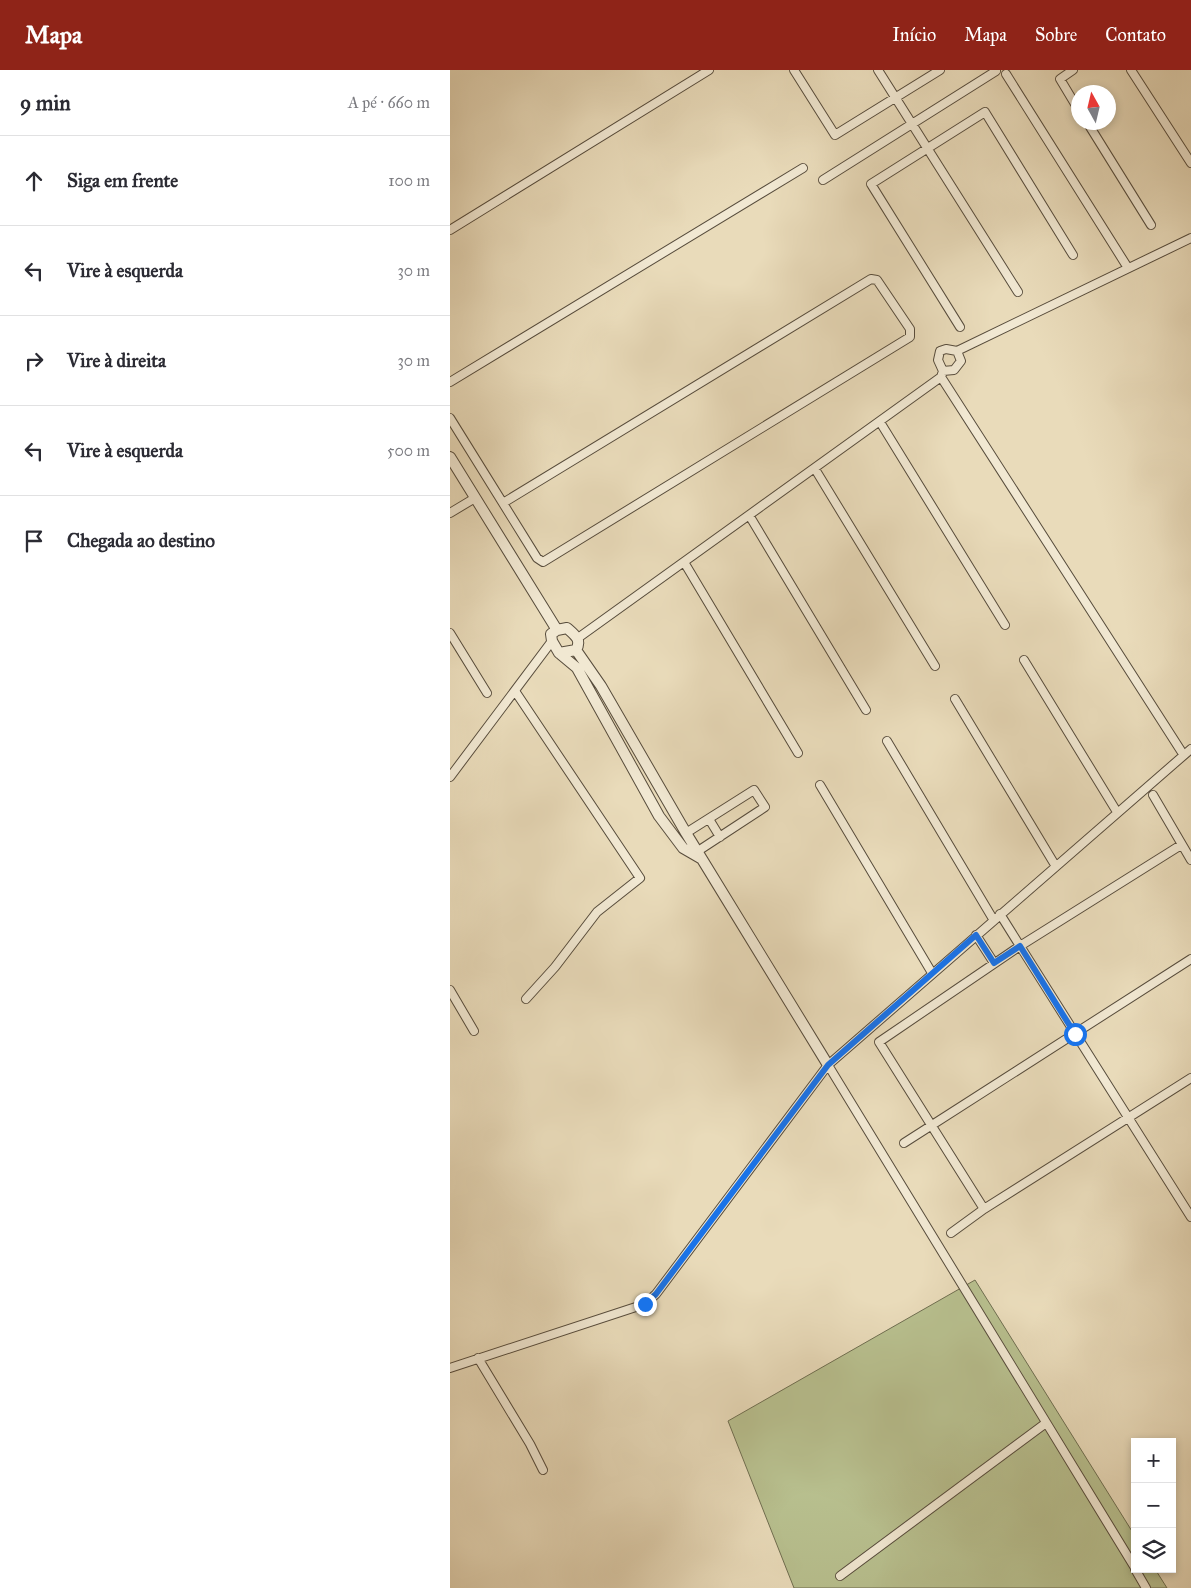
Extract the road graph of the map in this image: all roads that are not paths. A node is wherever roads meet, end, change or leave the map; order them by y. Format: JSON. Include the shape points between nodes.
{"nodes":[{"id":1,"x":709,"y":70,"type":"edge"},
{"id":2,"x":794,"y":70,"type":"edge"},
{"id":3,"x":878,"y":70,"type":"edge"},
{"id":4,"x":940,"y":70,"type":"edge"},
{"id":5,"x":1073,"y":70,"type":"edge"},
{"id":6,"x":1131,"y":70,"type":"edge"},
{"id":7,"x":996,"y":71,"type":"edge"},
{"id":8,"x":1008,"y":72,"type":"edge"},
{"id":9,"x":1071,"y":97,"type":"edge"},
{"id":10,"x":895,"y":98,"type":"junction"},
{"id":11,"x":912,"y":124,"type":"junction"},
{"id":12,"x":1092,"y":130,"type":"edge"},
{"id":13,"x":927,"y":148,"type":"junction"},
{"id":14,"x":1191,"y":163,"type":"edge"},
{"id":15,"x":802,"y":168,"type":"dead end"},
{"id":16,"x":823,"y":180,"type":"dead end"},
{"id":17,"x":1151,"y":225,"type":"dead end"},
{"id":18,"x":450,"y":230,"type":"edge"},
{"id":19,"x":1191,"y":238,"type":"edge"},
{"id":20,"x":1074,"y":255,"type":"dead end"},
{"id":21,"x":1128,"y":268,"type":"junction"},
{"id":22,"x":1018,"y":292,"type":"dead end"},
{"id":23,"x":960,"y":327,"type":"dead end"},
{"id":24,"x":957,"y":351,"type":"junction"},
{"id":25,"x":942,"y":374,"type":"junction"},
{"id":26,"x":450,"y":382,"type":"edge"},
{"id":27,"x":450,"y":418,"type":"edge"},
{"id":28,"x":880,"y":422,"type":"junction"},
{"id":29,"x":450,"y":457,"type":"edge"},
{"id":30,"x":815,"y":469,"type":"junction"},
{"id":31,"x":475,"y":498,"type":"junction"},
{"id":32,"x":503,"y":503,"type":"junction"},
{"id":33,"x":450,"y":513,"type":"edge"},
{"id":34,"x":749,"y":515,"type":"junction"},
{"id":35,"x":684,"y":562,"type":"junction"},
{"id":36,"x":1005,"y":625,"type":"dead end"},
{"id":37,"x":557,"y":630,"type":"junction"},
{"id":38,"x":450,"y":634,"type":"edge"},
{"id":39,"x":578,"y":638,"type":"junction"},
{"id":40,"x":552,"y":641,"type":"junction"},
{"id":41,"x":576,"y":650,"type":"junction"},
{"id":42,"x":559,"y":653,"type":"junction"},
{"id":43,"x":1024,"y":660,"type":"dead end"},
{"id":44,"x":935,"y":666,"type":"dead end"},
{"id":45,"x":515,"y":691,"type":"junction"},
{"id":46,"x":487,"y":693,"type":"dead end"},
{"id":47,"x":955,"y":699,"type":"dead end"},
{"id":48,"x":866,"y":710,"type":"dead end"},
{"id":49,"x":887,"y":741,"type":"dead end"},
{"id":50,"x":1191,"y":749,"type":"edge"},
{"id":51,"x":798,"y":753,"type":"dead end"},
{"id":52,"x":1183,"y":754,"type":"junction"},
{"id":53,"x":450,"y":777,"type":"edge"},
{"id":54,"x":820,"y":785,"type":"dead end"},
{"id":55,"x":1153,"y":795,"type":"dead end"},
{"id":56,"x":1117,"y":812,"type":"junction"},
{"id":57,"x":709,"y":818,"type":"junction"},
{"id":58,"x":686,"y":833,"type":"junction"},
{"id":59,"x":720,"y":837,"type":"junction"},
{"id":60,"x":1181,"y":845,"type":"junction"},
{"id":61,"x":700,"y":855,"type":"junction"},
{"id":62,"x":1191,"y":860,"type":"edge"},
{"id":63,"x":1055,"y":865,"type":"junction"},
{"id":64,"x":1000,"y":914,"type":"junction"},
{"id":65,"x":993,"y":920,"type":"junction"},
{"id":66,"x":976,"y":935,"type":"junction"},
{"id":67,"x":1020,"y":946,"type":"junction"},
{"id":68,"x":1191,"y":958,"type":"edge"},
{"id":69,"x":994,"y":963,"type":"junction"},
{"id":70,"x":932,"y":973,"type":"junction"},
{"id":71,"x":450,"y":990,"type":"edge"},
{"id":72,"x":526,"y":999,"type":"dead end"},
{"id":73,"x":474,"y":1031,"type":"dead end"},
{"id":74,"x":1075,"y":1034,"type":"junction"},
{"id":75,"x":828,"y":1065,"type":"junction"},
{"id":76,"x":1191,"y":1078,"type":"edge"},
{"id":77,"x":1129,"y":1119,"type":"junction"},
{"id":78,"x":932,"y":1126,"type":"junction"},
{"id":79,"x":904,"y":1143,"type":"dead end"},
{"id":80,"x":1191,"y":1199,"type":"edge"},
{"id":81,"x":1183,"y":1204,"type":"junction"},
{"id":82,"x":984,"y":1208,"type":"junction"},
{"id":83,"x":1191,"y":1217,"type":"edge"},
{"id":84,"x":951,"y":1233,"type":"dead end"},
{"id":85,"x":478,"y":1358,"type":"junction"},
{"id":86,"x":450,"y":1368,"type":"edge"},
{"id":87,"x":1046,"y":1423,"type":"junction"},
{"id":88,"x":543,"y":1470,"type":"dead end"},
{"id":89,"x":1131,"y":1562,"type":"edge"},
{"id":90,"x":1137,"y":1573,"type":"edge"},
{"id":91,"x":840,"y":1576,"type":"dead end"},
{"id":92,"x":1146,"y":1588,"type":"edge"}],
"edges":[{"from":1,"to":18,"type":"street"},
{"from":2,"to":10,"type":"street","via":[[835,135]]},
{"from":3,"to":10,"type":"street"},
{"from":4,"to":10,"type":"street"},
{"from":5,"to":9,"type":"street","via":[[1060,79]]},
{"from":6,"to":14,"type":"street"},
{"from":7,"to":8,"type":"street","via":[[1001,74]]},
{"from":7,"to":11,"type":"street"},
{"from":8,"to":21,"type":"street"},
{"from":10,"to":11,"type":"street"},
{"from":11,"to":13,"type":"street"},
{"from":11,"to":16,"type":"street"},
{"from":12,"to":17,"type":"street"},
{"from":13,"to":20,"type":"street","via":[[985,112]]},
{"from":13,"to":22,"type":"street"},
{"from":13,"to":23,"type":"street","via":[[870,184]]},
{"from":15,"to":26,"type":"street"},
{"from":19,"to":21,"type":"street"},
{"from":21,"to":24,"type":"street"},
{"from":24,"to":25,"type":"street","via":[[961,361],[954,370]]},
{"from":24,"to":25,"type":"street","via":[[946,348],[940,351],[938,360]]},
{"from":25,"to":28,"type":"street"},
{"from":25,"to":52,"type":"street"},
{"from":27,"to":32,"type":"street"},
{"from":28,"to":30,"type":"street"},
{"from":28,"to":36,"type":"street"},
{"from":29,"to":31,"type":"street"},
{"from":30,"to":34,"type":"street"},
{"from":30,"to":44,"type":"street"},
{"from":31,"to":33,"type":"street"},
{"from":31,"to":37,"type":"street"},
{"from":32,"to":32,"type":"street","via":[[537,558],[543,562],[910,337],[910,329],[876,280],[871,279]]},
{"from":34,"to":35,"type":"street"},
{"from":34,"to":48,"type":"street"},
{"from":35,"to":39,"type":"street"},
{"from":35,"to":51,"type":"street"},
{"from":37,"to":39,"type":"street","via":[[567,628]]},
{"from":37,"to":40,"type":"street","via":[[551,634]]},
{"from":38,"to":46,"type":"street"},
{"from":39,"to":41,"type":"street"},
{"from":40,"to":42,"type":"street"},
{"from":40,"to":45,"type":"street"},
{"from":41,"to":42,"type":"street"},
{"from":41,"to":58,"type":"street","via":[[601,686]]},
{"from":42,"to":61,"type":"street","via":[[577,668],[659,816],[683,848]]},
{"from":43,"to":56,"type":"street"},
{"from":45,"to":53,"type":"street"},
{"from":45,"to":72,"type":"street","via":[[640,878],[597,912]]},
{"from":47,"to":63,"type":"street"},
{"from":49,"to":65,"type":"street"},
{"from":50,"to":52,"type":"street"},
{"from":52,"to":56,"type":"street"},
{"from":54,"to":70,"type":"street"},
{"from":55,"to":60,"type":"street"},
{"from":56,"to":63,"type":"street"},
{"from":57,"to":58,"type":"street"},
{"from":57,"to":59,"type":"street"},
{"from":57,"to":59,"type":"street","via":[[754,790],[765,807]]},
{"from":58,"to":61,"type":"street"},
{"from":59,"to":61,"type":"street"},
{"from":60,"to":62,"type":"street"},
{"from":60,"to":67,"type":"street"},
{"from":61,"to":75,"type":"street"},
{"from":63,"to":64,"type":"street"},
{"from":64,"to":65,"type":"street"},
{"from":64,"to":67,"type":"street"},
{"from":65,"to":66,"type":"street"},
{"from":66,"to":69,"type":"street"},
{"from":66,"to":70,"type":"street"},
{"from":67,"to":69,"type":"street"},
{"from":67,"to":74,"type":"street"},
{"from":68,"to":74,"type":"street"},
{"from":69,"to":78,"type":"street","via":[[879,1042]]},
{"from":70,"to":75,"type":"street"},
{"from":71,"to":73,"type":"street"},
{"from":74,"to":77,"type":"street"},
{"from":74,"to":78,"type":"street"},
{"from":75,"to":85,"type":"street","via":[[656,1294],[645,1304]]},
{"from":75,"to":87,"type":"street"},
{"from":76,"to":77,"type":"street"},
{"from":77,"to":81,"type":"street"},
{"from":77,"to":82,"type":"street"},
{"from":78,"to":79,"type":"street"},
{"from":78,"to":82,"type":"street"},
{"from":80,"to":81,"type":"street"},
{"from":81,"to":83,"type":"street"},
{"from":82,"to":84,"type":"street"},
{"from":85,"to":86,"type":"street"},
{"from":85,"to":88,"type":"street"},
{"from":87,"to":89,"type":"street"},
{"from":87,"to":91,"type":"street"},
{"from":90,"to":92,"type":"street"}]}
